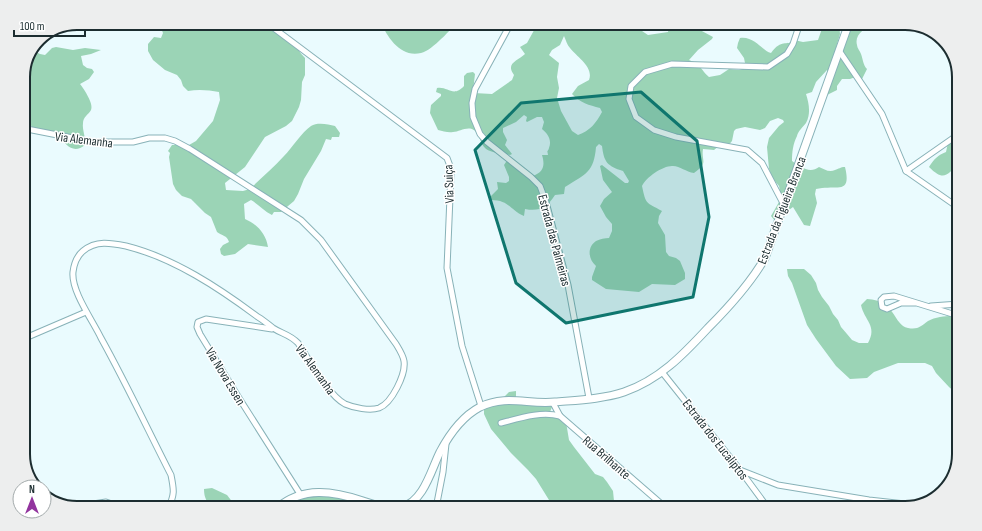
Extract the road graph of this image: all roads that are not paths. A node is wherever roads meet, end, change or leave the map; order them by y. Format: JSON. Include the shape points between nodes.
{"nodes":[{"id":1,"x":276,"y":30,"type":"edge"},
{"id":2,"x":507,"y":30,"type":"edge"},
{"id":3,"x":798,"y":30,"type":"edge"},
{"id":4,"x":847,"y":30,"type":"edge"},
{"id":5,"x":840,"y":52,"type":"junction"},
{"id":6,"x":30,"y":130,"type":"edge"},
{"id":7,"x":952,"y":139,"type":"edge"},
{"id":8,"x":906,"y":170,"type":"junction"},
{"id":9,"x":952,"y":203,"type":"edge"},
{"id":10,"x":784,"y":204,"type":"junction"},
{"id":11,"x":916,"y":303,"type":"junction"},
{"id":12,"x":952,"y":304,"type":"edge"},
{"id":13,"x":926,"y":306,"type":"junction"},
{"id":14,"x":86,"y":312,"type":"junction"},
{"id":15,"x":952,"y":314,"type":"edge"},
{"id":16,"x":274,"y":329,"type":"junction"},
{"id":17,"x":30,"y":336,"type":"edge"},
{"id":18,"x":662,"y":372,"type":"junction"},
{"id":19,"x":589,"y":398,"type":"junction"},
{"id":20,"x":553,"y":403,"type":"junction"},
{"id":21,"x":481,"y":406,"type":"junction"},
{"id":22,"x":560,"y":416,"type":"junction"},
{"id":23,"x":501,"y":423,"type":"dead end"},
{"id":24,"x":446,"y":440,"type":"junction"},
{"id":25,"x":740,"y":470,"type":"junction"},
{"id":26,"x":300,"y":494,"type":"junction"},
{"id":27,"x":171,"y":501,"type":"edge"},
{"id":28,"x":288,"y":501,"type":"edge"},
{"id":29,"x":365,"y":501,"type":"edge"},
{"id":30,"x":414,"y":501,"type":"edge"},
{"id":31,"x":437,"y":501,"type":"edge"},
{"id":32,"x":658,"y":501,"type":"edge"},
{"id":33,"x":763,"y":501,"type":"edge"},
{"id":34,"x":878,"y":501,"type":"edge"}],
"edges":[{"from":1,"to":21,"type":"street","name":"Via Suiça","via":[[447,158],[451,173],[447,268],[462,346]]},
{"from":2,"to":19,"type":"street","name":"Estrada das Palmeiras","via":[[475,89],[473,117],[480,134],[487,142],[540,186],[568,285]]},
{"from":3,"to":10,"type":"street","via":[[787,54],[768,67],[672,64],[645,72],[631,86],[629,99],[636,117],[654,130],[676,137],[747,150],[762,163]]},
{"from":4,"to":5,"type":"main road","name":"Estrada da Figueira Branca"},
{"from":5,"to":8,"type":"street","via":[[882,114]]},
{"from":5,"to":10,"type":"main road","name":"Estrada da Figueira Branca"},
{"from":6,"to":16,"type":"street","name":"Via Alemanha","via":[[93,142],[133,142],[149,138],[175,141],[301,220],[321,240],[396,344],[404,360],[401,379],[389,399],[380,408],[345,404],[325,384],[298,343],[292,337]]},
{"from":7,"to":8,"type":"street"},
{"from":8,"to":9,"type":"street"},
{"from":10,"to":18,"type":"main road","name":"Estrada da Figueira Branca","via":[[770,245],[758,270],[723,313],[681,357]]},
{"from":11,"to":11,"type":"street","via":[[901,303],[887,309],[882,307],[880,300],[894,296]]},
{"from":11,"to":13,"type":"street"},
{"from":12,"to":13,"type":"street"},
{"from":13,"to":15,"type":"street"},
{"from":14,"to":16,"type":"street","name":"Via Alemanha","via":[[74,284],[72,274],[75,262],[89,246],[99,243],[114,244],[140,250],[174,263],[208,283]]},
{"from":14,"to":17,"type":"street"},
{"from":14,"to":27,"type":"street","name":"Via Alemanha","via":[[171,475],[174,489]]},
{"from":16,"to":26,"type":"street","name":"Via Nova Essen","via":[[206,318],[198,322],[197,327],[238,398]]},
{"from":18,"to":19,"type":"main road","name":"Estrada da Figueira Branca","via":[[624,392]]},
{"from":18,"to":25,"type":"street","name":"Estrada dos Eucaliptos"},
{"from":19,"to":20,"type":"main road","name":"Estrada da Figueira Branca"},
{"from":20,"to":21,"type":"main road","name":"Estrada da Figueira Branca","via":[[512,400]]},
{"from":20,"to":22,"type":"street","name":"Rua Brilhante"},
{"from":21,"to":24,"type":"main road","name":"Estrada da Figueira Branca","via":[[463,420]]},
{"from":22,"to":23,"type":"street","via":[[529,416]]},
{"from":22,"to":32,"type":"street","name":"Rua Brilhante"},
{"from":24,"to":30,"type":"main road","name":"Estrada da Figueira Branca"},
{"from":24,"to":31,"type":"street"},
{"from":25,"to":33,"type":"street","name":"Estrada dos Eucaliptos"},
{"from":25,"to":34,"type":"street","via":[[778,486]]},
{"from":26,"to":28,"type":"main road","name":"Estrada da Figueira Branca"},
{"from":26,"to":29,"type":"main road","name":"Estrada da Figueira Branca","via":[[335,494]]}]}
